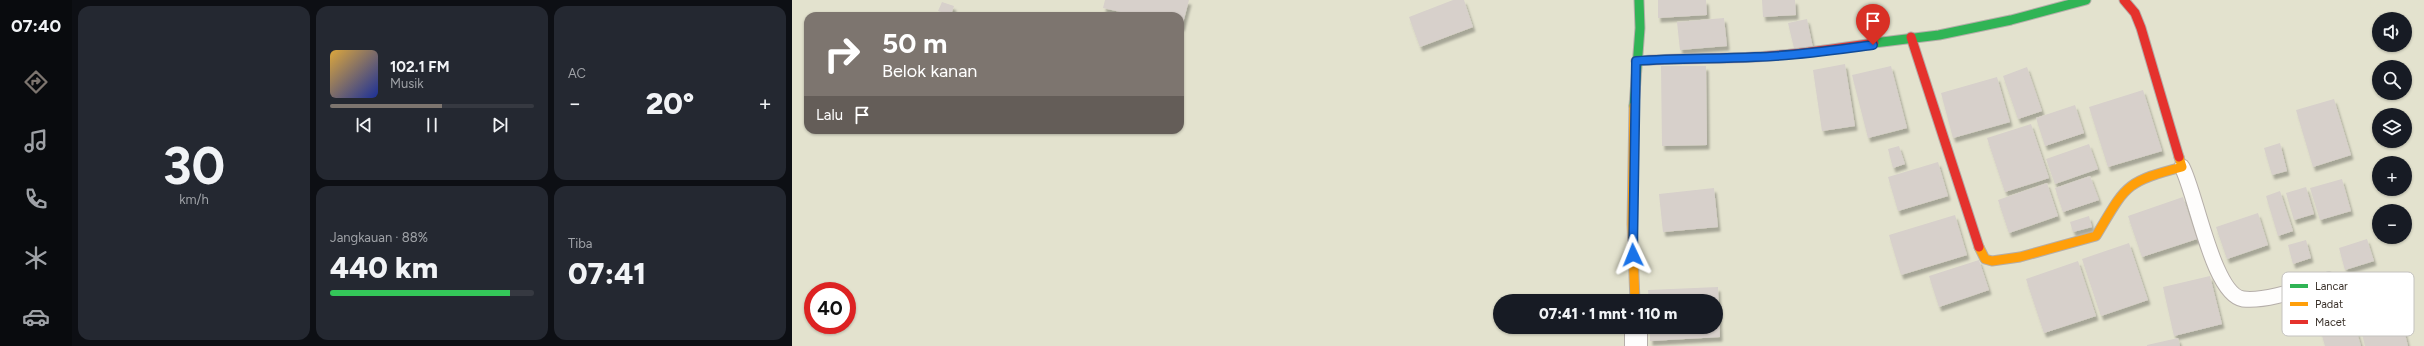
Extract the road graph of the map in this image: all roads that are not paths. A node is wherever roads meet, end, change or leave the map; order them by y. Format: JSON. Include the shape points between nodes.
{"nodes":[{"id":1,"x":1638,"y":0,"type":"edge"},
{"id":2,"x":2086,"y":0,"type":"edge"},
{"id":3,"x":2124,"y":0,"type":"edge"},
{"id":4,"x":1912,"y":37,"type":"junction"},
{"id":5,"x":1636,"y":61,"type":"junction"},
{"id":6,"x":2182,"y":167,"type":"junction"},
{"id":7,"x":2282,"y":292,"type":"edge"},
{"id":8,"x":1635,"y":294,"type":"edge"},
{"id":9,"x":1636,"y":334,"type":"edge"},
{"id":10,"x":1636,"y":346,"type":"edge"}],
"edges":[{"from":1,"to":5,"type":"street","via":[[1640,28]]},
{"from":2,"to":4,"type":"street","via":[[1939,35]]},
{"from":3,"to":6,"type":"street","via":[[2135,13],[2141,28]]},
{"from":4,"to":5,"type":"street","via":[[1812,54],[1685,57]]},
{"from":4,"to":6,"type":"street","via":[[1978,245],[1988,261],[2032,254],[2096,236],[2120,195],[2131,184]]},
{"from":5,"to":8,"type":"street","via":[[1632,224]]},
{"from":6,"to":7,"type":"lane","via":[[2189,180],[2211,254],[2229,291],[2241,299]]},
{"from":9,"to":10,"type":"street"}]}
